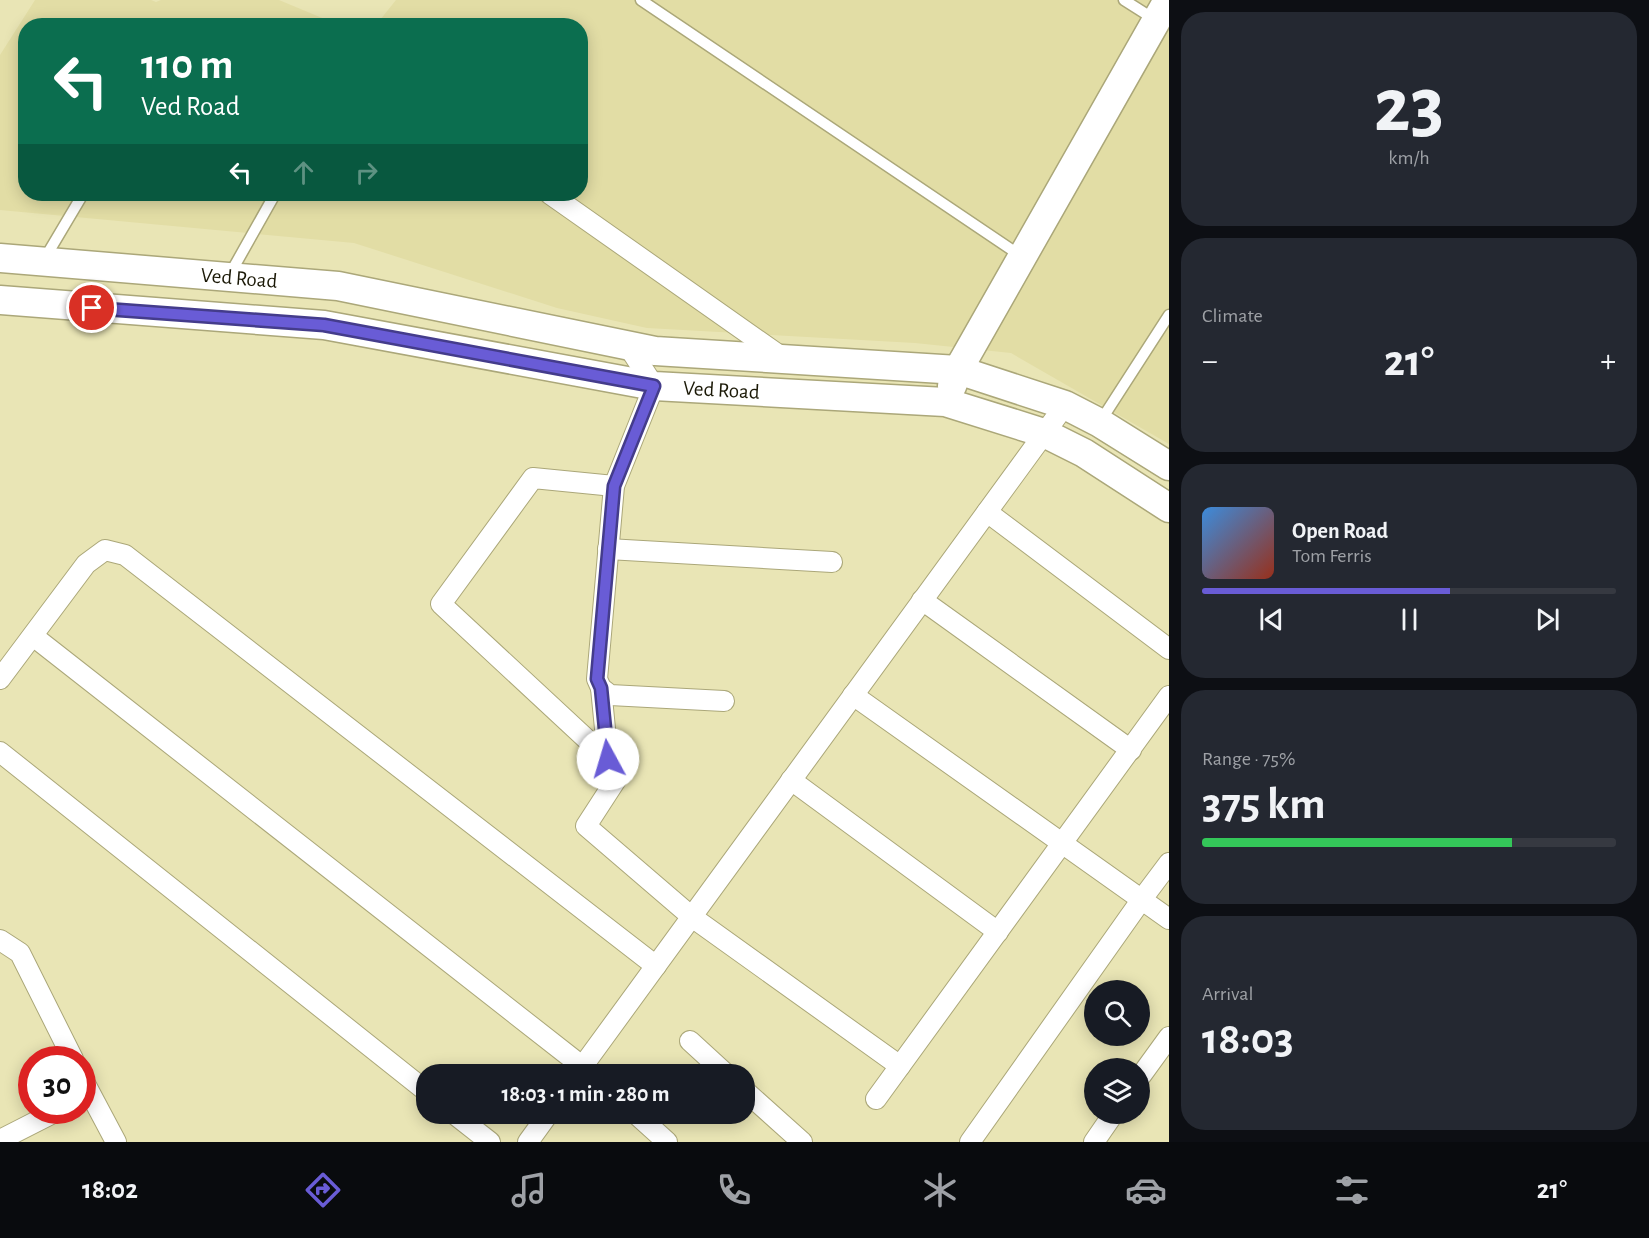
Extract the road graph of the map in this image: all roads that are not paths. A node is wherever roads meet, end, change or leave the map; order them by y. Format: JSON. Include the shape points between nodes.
{"nodes":[{"id":1,"x":641,"y":0,"type":"edge"},
{"id":2,"x":1124,"y":0,"type":"edge"},
{"id":3,"x":1162,"y":10,"type":"edge"},
{"id":4,"x":79,"y":201,"type":"edge"},
{"id":5,"x":271,"y":201,"type":"edge"},
{"id":6,"x":560,"y":201,"type":"edge"},
{"id":7,"x":1022,"y":257,"type":"junction"},
{"id":8,"x":0,"y":258,"type":"edge"},
{"id":9,"x":43,"y":262,"type":"junction"},
{"id":10,"x":228,"y":277,"type":"junction"},
{"id":11,"x":0,"y":300,"type":"edge"},
{"id":12,"x":1169,"y":315,"type":"edge"},
{"id":13,"x":628,"y":346,"type":"junction"},
{"id":14,"x":785,"y":359,"type":"junction"},
{"id":15,"x":958,"y":370,"type":"junction"},
{"id":16,"x":654,"y":386,"type":"junction"},
{"id":17,"x":945,"y":402,"type":"junction"},
{"id":18,"x":1065,"y":405,"type":"junction"},
{"id":19,"x":1100,"y":423,"type":"junction"},
{"id":20,"x":1044,"y":434,"type":"junction"},
{"id":21,"x":1169,"y":466,"type":"edge"},
{"id":22,"x":614,"y":486,"type":"junction"},
{"id":23,"x":1169,"y":508,"type":"edge"},
{"id":24,"x":987,"y":512,"type":"junction"},
{"id":25,"x":608,"y":549,"type":"junction"},
{"id":26,"x":832,"y":562,"type":"dead end"},
{"id":27,"x":922,"y":600,"type":"junction"},
{"id":28,"x":33,"y":636,"type":"junction"},
{"id":29,"x":1169,"y":649,"type":"edge"},
{"id":30,"x":0,"y":679,"type":"edge"},
{"id":31,"x":601,"y":688,"type":"junction"},
{"id":32,"x":853,"y":695,"type":"junction"},
{"id":33,"x":1169,"y":696,"type":"edge"},
{"id":34,"x":724,"y":702,"type":"dead end"},
{"id":35,"x":1131,"y":750,"type":"junction"},
{"id":36,"x":0,"y":752,"type":"edge"},
{"id":37,"x":608,"y":759,"type":"junction"},
{"id":38,"x":791,"y":780,"type":"junction"},
{"id":39,"x":1062,"y":844,"type":"junction"},
{"id":40,"x":1169,"y":863,"type":"edge"},
{"id":41,"x":1142,"y":899,"type":"junction"},
{"id":42,"x":692,"y":916,"type":"junction"},
{"id":43,"x":1169,"y":919,"type":"edge"},
{"id":44,"x":998,"y":932,"type":"junction"},
{"id":45,"x":0,"y":940,"type":"edge"},
{"id":46,"x":656,"y":966,"type":"junction"},
{"id":47,"x":1169,"y":1036,"type":"edge"},
{"id":48,"x":690,"y":1041,"type":"dead end"},
{"id":49,"x":66,"y":1046,"type":"edge"},
{"id":50,"x":1150,"y":1063,"type":"edge"},
{"id":51,"x":575,"y":1064,"type":"edge"},
{"id":52,"x":589,"y":1064,"type":"edge"},
{"id":53,"x":715,"y":1064,"type":"edge"},
{"id":54,"x":900,"y":1066,"type":"junction"},
{"id":55,"x":416,"y":1083,"type":"edge"},
{"id":56,"x":876,"y":1099,"type":"dead end"},
{"id":57,"x":755,"y":1100,"type":"edge"},
{"id":58,"x":96,"y":1108,"type":"edge"},
{"id":59,"x":31,"y":1124,"type":"edge"},
{"id":60,"x":467,"y":1124,"type":"edge"},
{"id":61,"x":541,"y":1124,"type":"edge"},
{"id":62,"x":647,"y":1124,"type":"edge"},
{"id":63,"x":1106,"y":1124,"type":"edge"},
{"id":64,"x":0,"y":1140,"type":"edge"},
{"id":65,"x":116,"y":1142,"type":"edge"},
{"id":66,"x":490,"y":1142,"type":"edge"},
{"id":67,"x":528,"y":1142,"type":"edge"},
{"id":68,"x":667,"y":1142,"type":"edge"},
{"id":69,"x":802,"y":1142,"type":"edge"},
{"id":70,"x":970,"y":1142,"type":"edge"},
{"id":71,"x":1094,"y":1142,"type":"edge"}],
"edges":[{"from":1,"to":7,"type":"lane"},
{"from":2,"to":3,"type":"lane"},
{"from":3,"to":7,"type":"main road"},
{"from":4,"to":9,"type":"lane"},
{"from":5,"to":10,"type":"lane"},
{"from":6,"to":14,"type":"street"},
{"from":7,"to":15,"type":"main road"},
{"from":8,"to":9,"type":"main road","name":"Ved Road"},
{"from":9,"to":10,"type":"main road","name":"Ved Road"},
{"from":10,"to":13,"type":"main road","name":"Ved Road","via":[[338,286]]},
{"from":11,"to":16,"type":"main road","name":"Ved Road","via":[[324,325]]},
{"from":12,"to":19,"type":"lane"},
{"from":13,"to":14,"type":"main road","name":"Ved Road"},
{"from":13,"to":16,"type":"street"},
{"from":14,"to":15,"type":"main road","name":"Ved Road"},
{"from":15,"to":17,"type":"main road"},
{"from":15,"to":18,"type":"main road","name":"Ved Road"},
{"from":16,"to":17,"type":"main road","name":"Ved Road"},
{"from":16,"to":22,"type":"street"},
{"from":17,"to":20,"type":"main road","name":"Ved Road"},
{"from":18,"to":19,"type":"main road","name":"Ved Road"},
{"from":18,"to":20,"type":"street"},
{"from":19,"to":21,"type":"main road","name":"Ved Road"},
{"from":20,"to":23,"type":"main road","name":"Ved Road","via":[[1084,453]]},
{"from":20,"to":24,"type":"street"},
{"from":22,"to":25,"type":"street"},
{"from":22,"to":37,"type":"street","via":[[533,478],[441,604]]},
{"from":24,"to":27,"type":"street"},
{"from":24,"to":29,"type":"street"},
{"from":25,"to":26,"type":"street"},
{"from":25,"to":31,"type":"street","via":[[597,679]]},
{"from":27,"to":32,"type":"street"},
{"from":27,"to":35,"type":"street"},
{"from":28,"to":30,"type":"street"},
{"from":28,"to":46,"type":"street","via":[[86,564],[105,550],[125,555]]},
{"from":28,"to":51,"type":"street"},
{"from":31,"to":34,"type":"street","via":[[610,695]]},
{"from":31,"to":37,"type":"street"},
{"from":32,"to":38,"type":"street"},
{"from":32,"to":39,"type":"street"},
{"from":33,"to":35,"type":"street"},
{"from":35,"to":39,"type":"street"},
{"from":36,"to":55,"type":"street"},
{"from":37,"to":42,"type":"street","via":[[621,772],[586,826]]},
{"from":38,"to":42,"type":"street"},
{"from":38,"to":44,"type":"street"},
{"from":39,"to":41,"type":"street"},
{"from":39,"to":44,"type":"street"},
{"from":40,"to":41,"type":"street"},
{"from":41,"to":43,"type":"street"},
{"from":41,"to":70,"type":"street"},
{"from":42,"to":46,"type":"street"},
{"from":42,"to":54,"type":"street"},
{"from":44,"to":54,"type":"street"},
{"from":45,"to":49,"type":"street","via":[[20,953]]},
{"from":46,"to":52,"type":"street"},
{"from":47,"to":50,"type":"street"},
{"from":48,"to":53,"type":"street"},
{"from":54,"to":56,"type":"street"},
{"from":57,"to":69,"type":"street"},
{"from":58,"to":65,"type":"street"},
{"from":59,"to":64,"type":"street"},
{"from":60,"to":66,"type":"street"},
{"from":61,"to":67,"type":"street"},
{"from":62,"to":68,"type":"street"},
{"from":63,"to":71,"type":"street"}]}
